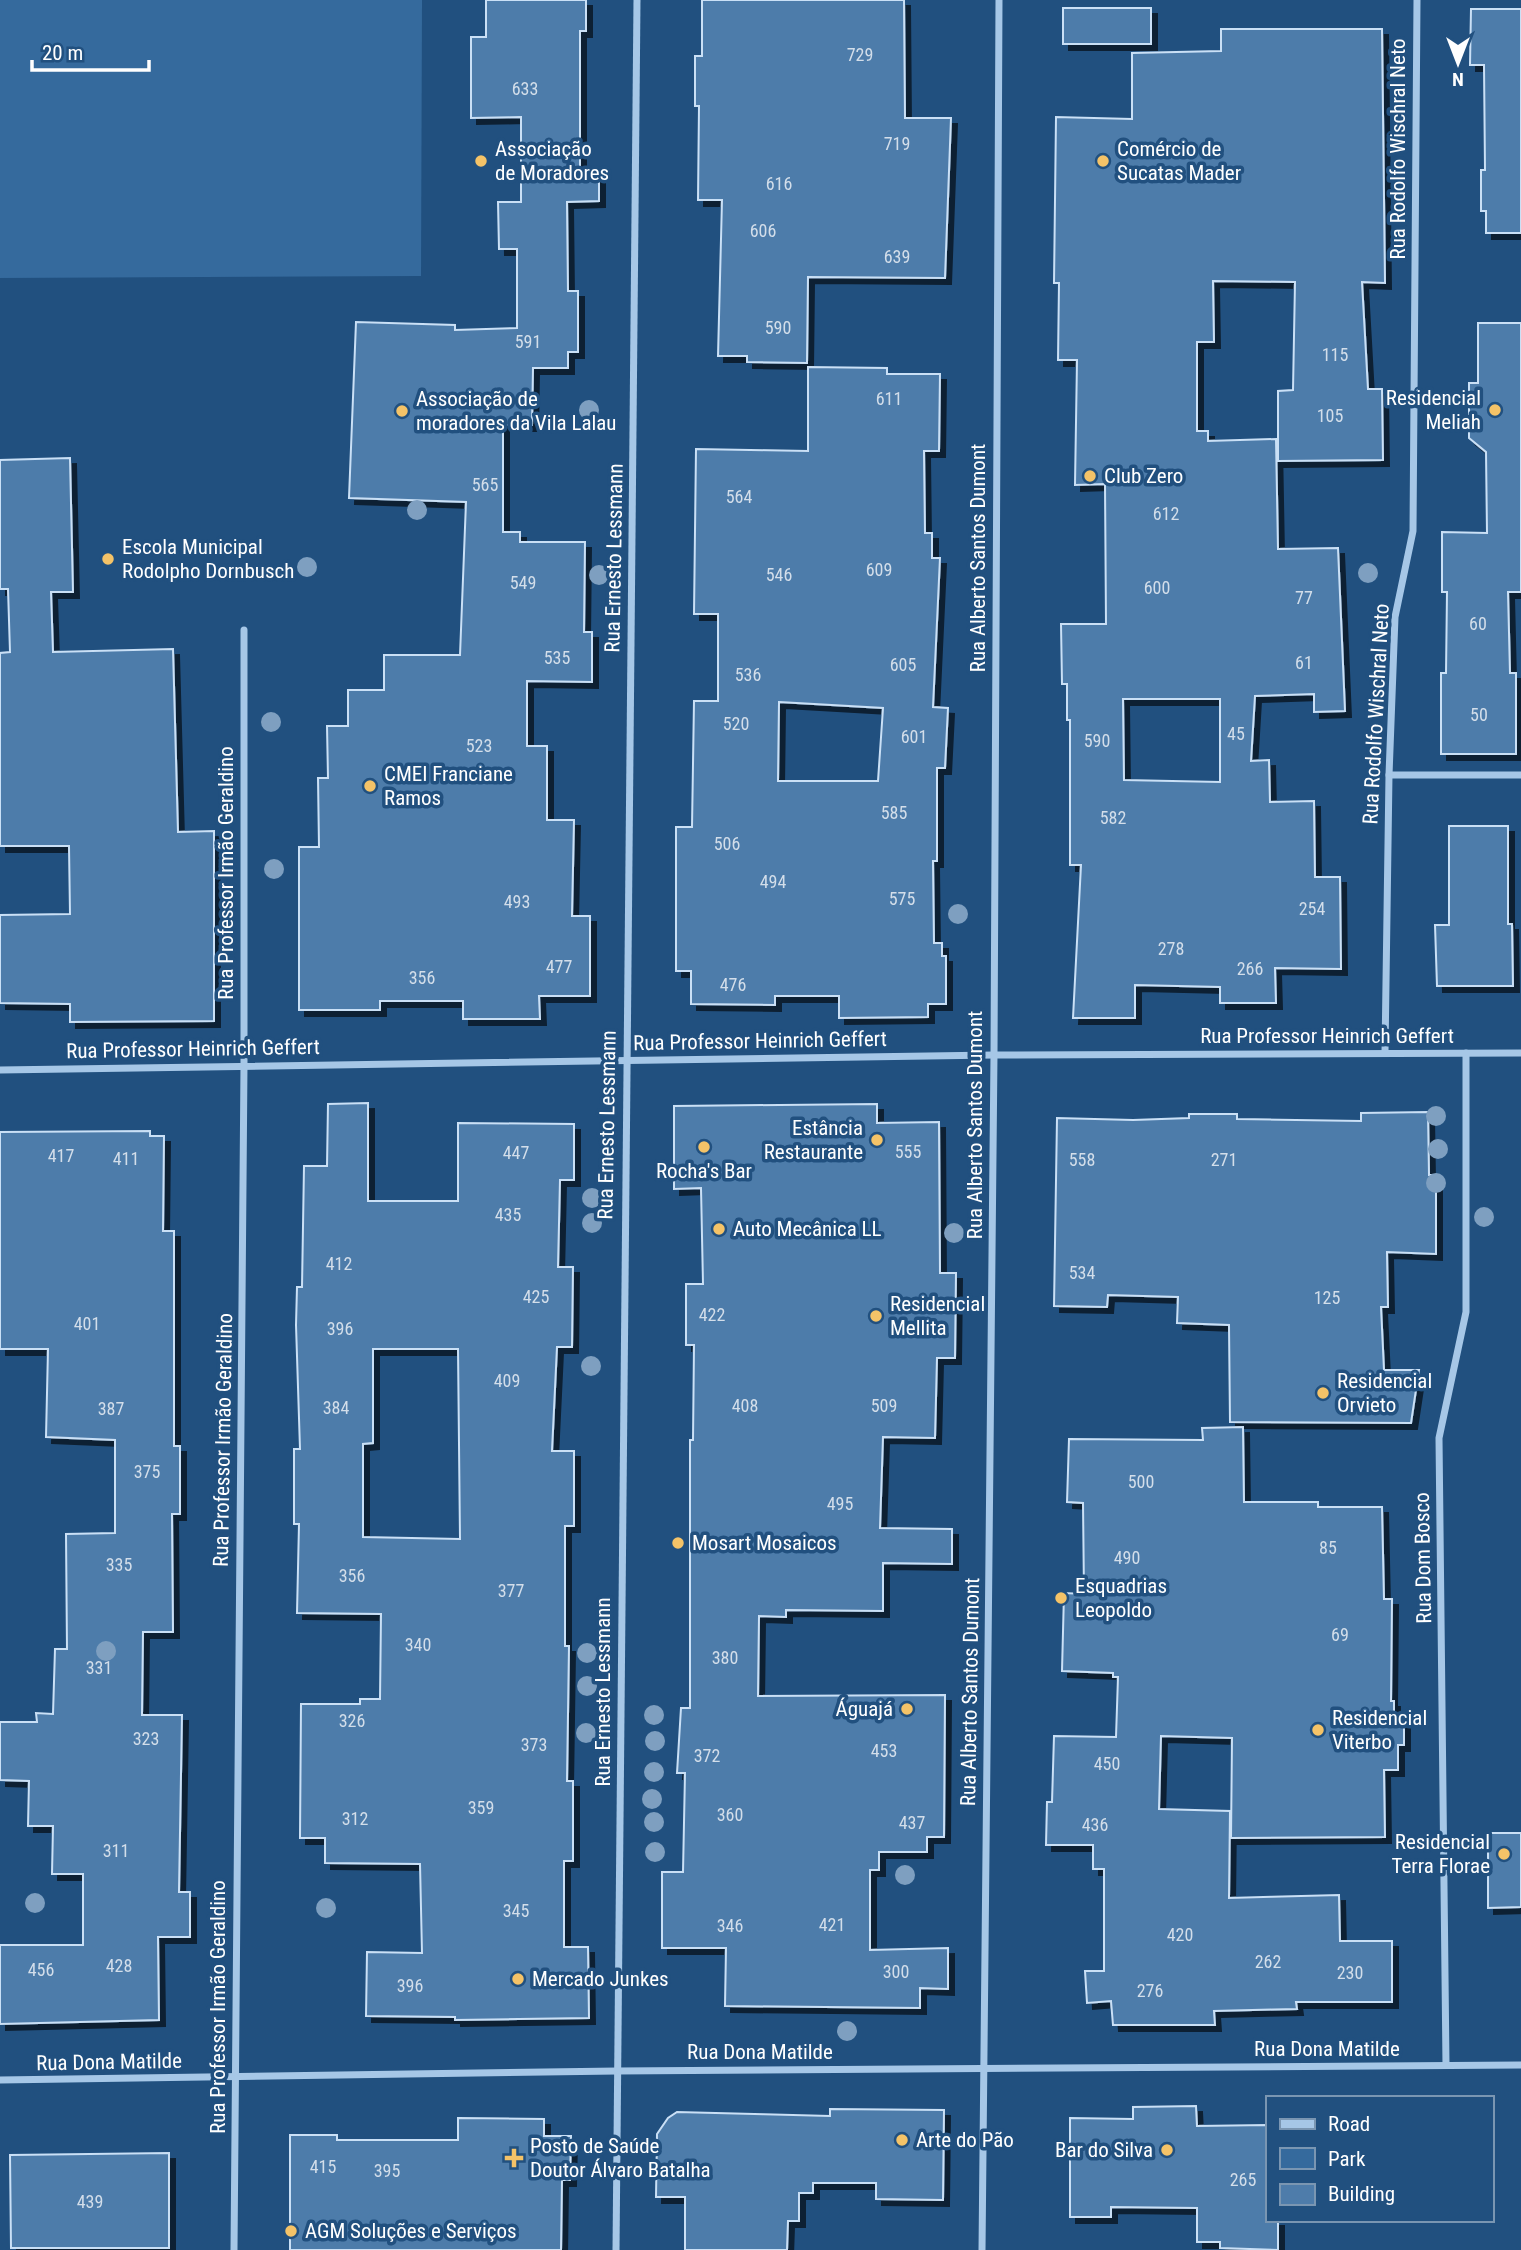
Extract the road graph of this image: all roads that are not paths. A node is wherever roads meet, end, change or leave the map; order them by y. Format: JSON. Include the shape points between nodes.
{"nodes":[{"id":1,"x":637,"y":0,"type":"edge"},
{"id":2,"x":999,"y":0,"type":"edge"},
{"id":3,"x":1417,"y":0,"type":"edge"},
{"id":4,"x":244,"y":630,"type":"dead end"},
{"id":5,"x":1389,"y":775,"type":"junction"},
{"id":6,"x":1521,"y":775,"type":"edge"},
{"id":7,"x":1385,"y":1052,"type":"junction"},
{"id":8,"x":1521,"y":1053,"type":"edge"},
{"id":9,"x":1466,"y":1054,"type":"junction"},
{"id":10,"x":994,"y":1055,"type":"junction"},
{"id":11,"x":625,"y":1061,"type":"junction"},
{"id":12,"x":244,"y":1065,"type":"junction"},
{"id":13,"x":0,"y":1070,"type":"edge"},
{"id":14,"x":1521,"y":2064,"type":"edge"},
{"id":15,"x":1447,"y":2065,"type":"junction"},
{"id":16,"x":983,"y":2068,"type":"junction"},
{"id":17,"x":617,"y":2070,"type":"junction"},
{"id":18,"x":234,"y":2077,"type":"junction"},
{"id":19,"x":0,"y":2080,"type":"edge"},
{"id":20,"x":234,"y":2250,"type":"edge"},
{"id":21,"x":616,"y":2250,"type":"edge"},
{"id":22,"x":982,"y":2250,"type":"edge"}],
"edges":[{"from":1,"to":11,"type":"street","name":"Rua Ernesto Lessmann"},
{"from":2,"to":10,"type":"street","name":"Rua Alberto Santos Dumont"},
{"from":3,"to":5,"type":"street","name":"Rua Rodolfo Wischral Neto","via":[[1413,531],[1395,617]]},
{"from":4,"to":12,"type":"street","name":"Rua Professor Irmão Geraldino"},
{"from":5,"to":6,"type":"street"},
{"from":5,"to":7,"type":"street","name":"Rua Rodolfo Wischral Neto"},
{"from":7,"to":9,"type":"street","name":"Rua Professor Heinrich Geffert"},
{"from":7,"to":10,"type":"street","name":"Rua Professor Heinrich Geffert"},
{"from":8,"to":9,"type":"street","name":"Rua Professor Heinrich Geffert"},
{"from":9,"to":15,"type":"street","name":"Rua Dom Bosco","via":[[1466,1312],[1439,1438]]},
{"from":10,"to":11,"type":"street","name":"Rua Professor Heinrich Geffert"},
{"from":10,"to":16,"type":"street","name":"Rua Alberto Santos Dumont"},
{"from":11,"to":12,"type":"street","name":"Rua Professor Heinrich Geffert"},
{"from":11,"to":17,"type":"street","name":"Rua Ernesto Lessmann"},
{"from":12,"to":13,"type":"street","name":"Rua Professor Heinrich Geffert"},
{"from":12,"to":18,"type":"street","name":"Rua Professor Irmão Geraldino"},
{"from":14,"to":15,"type":"street","name":"Rua Dona Matilde"},
{"from":15,"to":16,"type":"street","name":"Rua Dona Matilde"},
{"from":16,"to":17,"type":"street","name":"Rua Dona Matilde"},
{"from":16,"to":22,"type":"street","name":"Rua Alberto Santos Dumont"},
{"from":17,"to":18,"type":"street","name":"Rua Dona Matilde"},
{"from":17,"to":21,"type":"street","name":"Rua Ernesto Lessmann"},
{"from":18,"to":19,"type":"street","name":"Rua Dona Matilde"},
{"from":18,"to":20,"type":"street","name":"Rua Professor Irmão Geraldino"}]}
